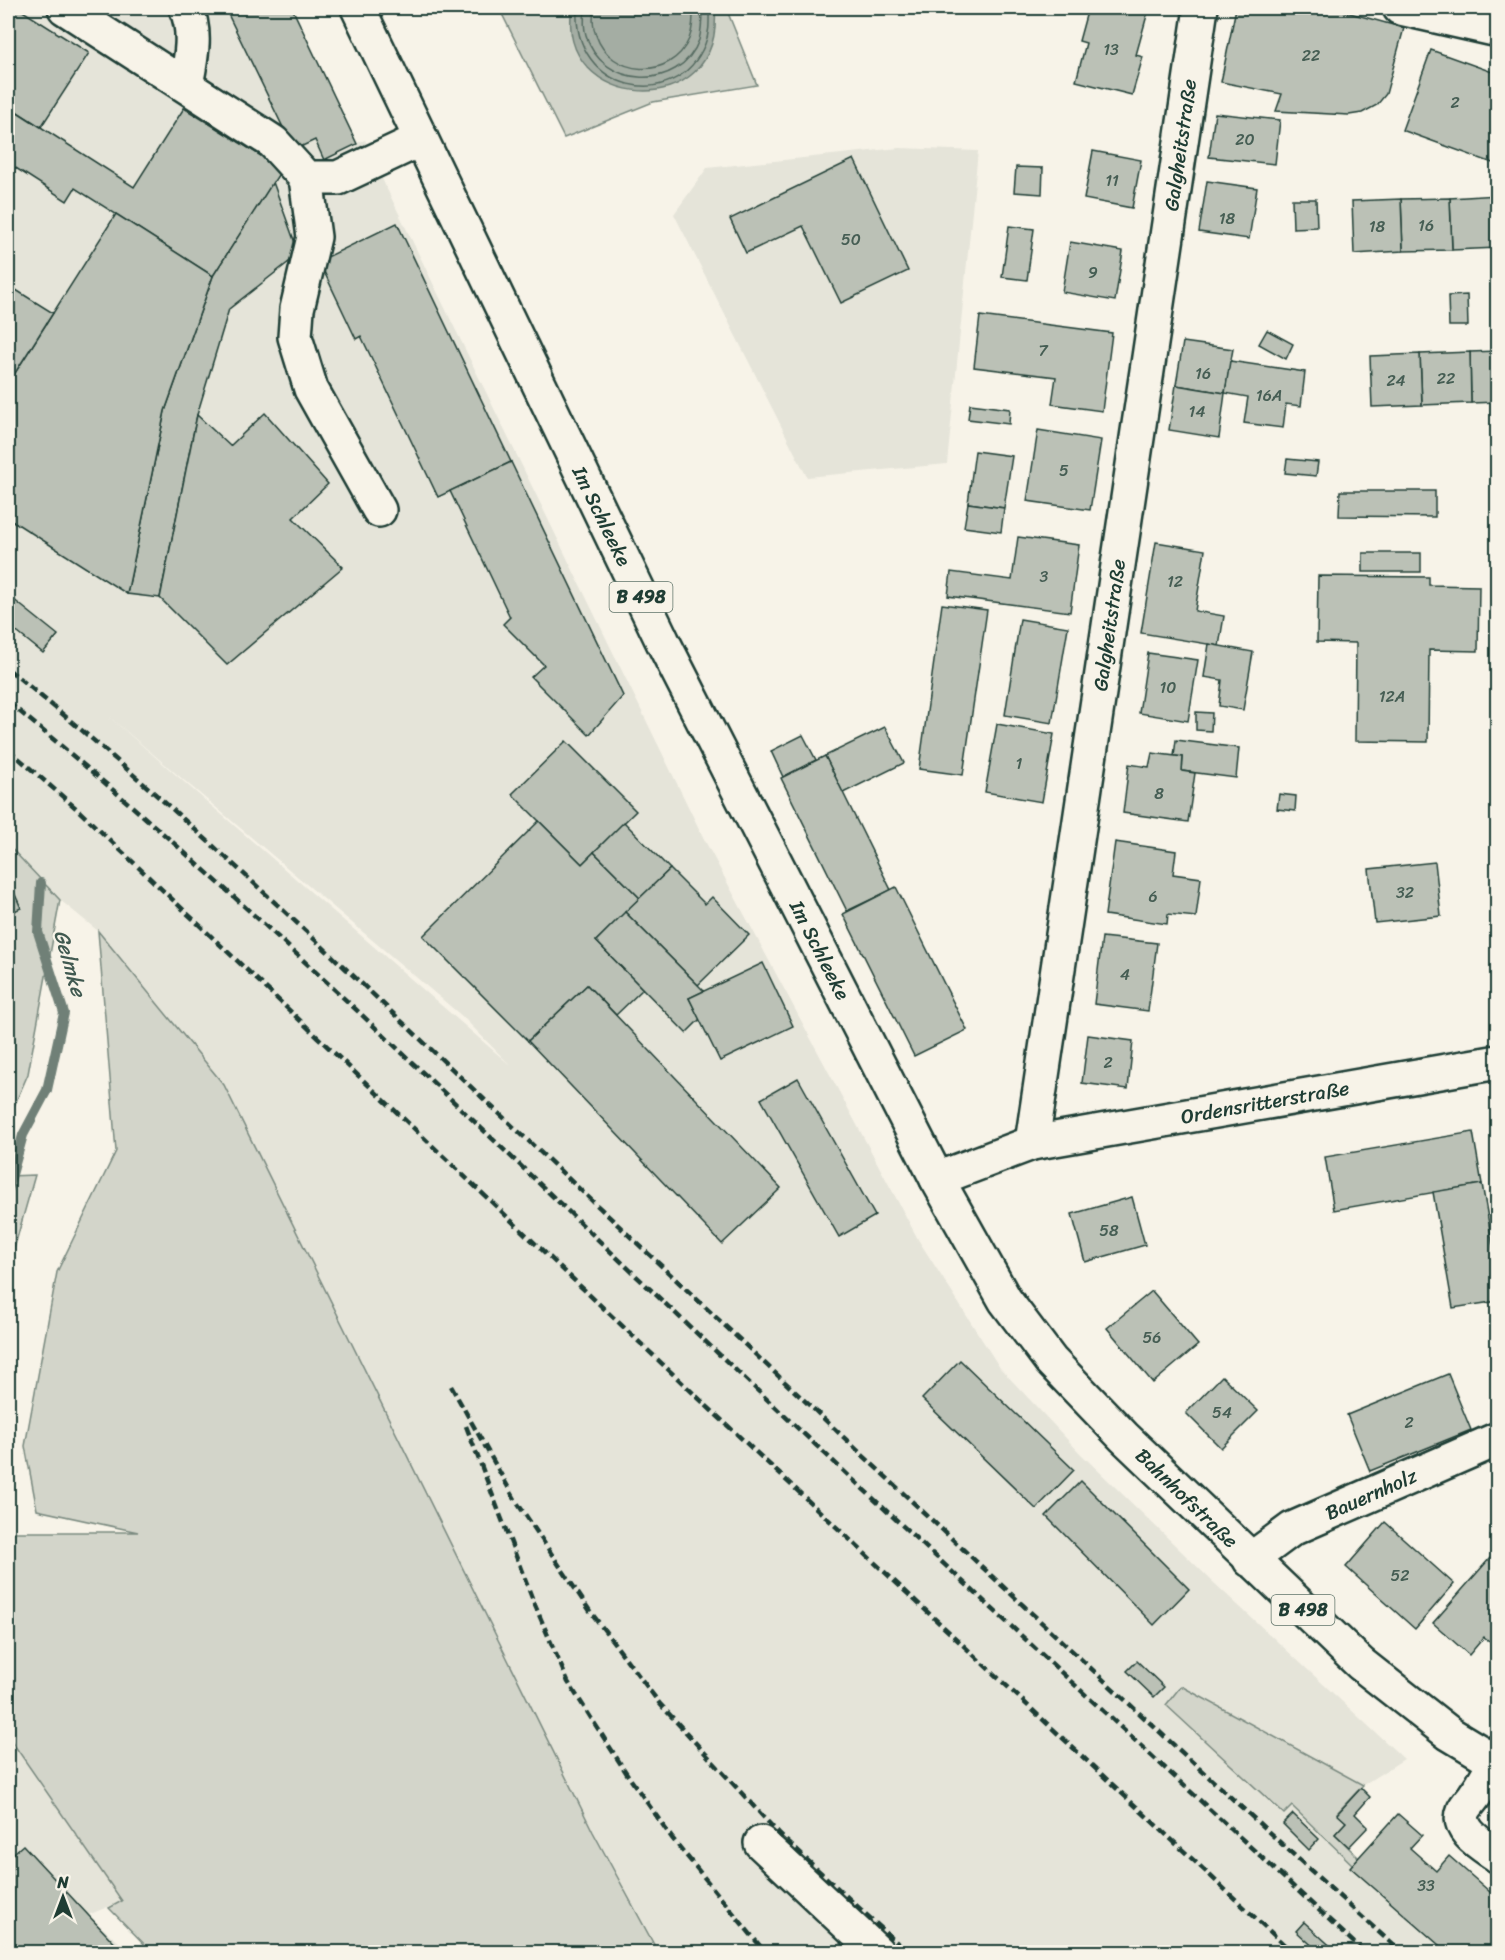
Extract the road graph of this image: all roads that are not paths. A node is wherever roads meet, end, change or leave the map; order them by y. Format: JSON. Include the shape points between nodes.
{"nodes":[{"id":1,"x":65,"y":8,"type":"edge"},
{"id":2,"x":186,"y":8,"type":"edge"},
{"id":3,"x":358,"y":8,"type":"edge"},
{"id":4,"x":1201,"y":8,"type":"edge"},
{"id":5,"x":1400,"y":8,"type":"edge"},
{"id":6,"x":1497,"y":30,"type":"edge"},
{"id":7,"x":186,"y":85,"type":"junction"},
{"id":8,"x":421,"y":139,"type":"junction"},
{"id":9,"x":306,"y":178,"type":"junction"},
{"id":10,"x":379,"y":510,"type":"dead end"},
{"id":11,"x":1497,"y":1062,"type":"edge"},
{"id":12,"x":1032,"y":1143,"type":"junction"},
{"id":13,"x":937,"y":1179,"type":"junction"},
{"id":14,"x":1497,"y":1439,"type":"edge"},
{"id":15,"x":1250,"y":1560,"type":"junction"},
{"id":16,"x":1496,"y":1763,"type":"edge"},
{"id":17,"x":762,"y":1843,"type":"dead end"},
{"id":18,"x":1497,"y":1856,"type":"edge"},
{"id":19,"x":877,"y":1953,"type":"edge"}],
"edges":[{"from":1,"to":7,"type":"main road"},
{"from":2,"to":7,"type":"main road","via":[[191,19],[193,48]]},
{"from":3,"to":8,"type":"main road","name":"Im Schleeke","number":"B 498"},
{"from":4,"to":12,"type":"main road","name":"Galgheitstraße"},
{"from":5,"to":6,"type":"main road"},
{"from":7,"to":9,"type":"main road","via":[[273,142]]},
{"from":8,"to":9,"type":"main road","via":[[338,178]]},
{"from":8,"to":13,"type":"main road","name":"Im Schleeke","number":"B 498","via":[[663,642]]},
{"from":9,"to":10,"type":"main road","via":[[314,237],[297,309],[295,337],[311,389]]},
{"from":11,"to":12,"type":"main road","name":"Ordensritterstraße"},
{"from":12,"to":13,"type":"main road"},
{"from":13,"to":15,"type":"main road","name":"Bahnhofstraße","number":"B 498","via":[[1005,1300],[1051,1361]]},
{"from":14,"to":15,"type":"main road","name":"Bauernholz","via":[[1292,1529]]},
{"from":15,"to":16,"type":"main road","name":"Bahnhofstraße","number":"B 498","via":[[1361,1664],[1450,1734]]},
{"from":16,"to":18,"type":"main road","name":"Bahnhofstraße","via":[[1466,1806],[1463,1821],[1473,1838]]},
{"from":17,"to":19,"type":"main road"}]}
